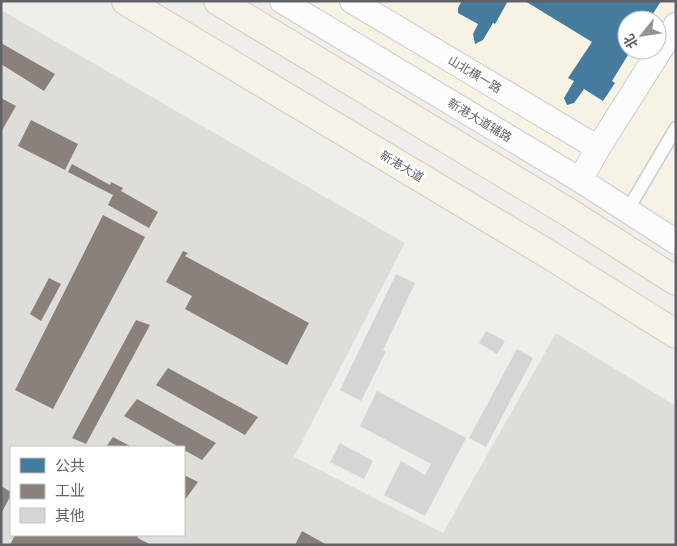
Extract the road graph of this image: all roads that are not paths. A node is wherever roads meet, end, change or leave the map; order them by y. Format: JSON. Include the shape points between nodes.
{"nodes":[{"id":1,"x":126,"y":1,"type":"edge"},
{"id":2,"x":218,"y":1,"type":"edge"},
{"id":3,"x":282,"y":1,"type":"edge"},
{"id":4,"x":352,"y":1,"type":"edge"},
{"id":5,"x":676,"y":25,"type":"edge"},
{"id":6,"x":675,"y":132,"type":"edge"},
{"id":7,"x":598,"y":148,"type":"junction"},
{"id":8,"x":580,"y":180,"type":"junction"},
{"id":9,"x":628,"y":211,"type":"junction"},
{"id":10,"x":676,"y":242,"type":"edge"},
{"id":11,"x":676,"y":281,"type":"edge"},
{"id":12,"x":676,"y":334,"type":"edge"}],
"edges":[{"from":1,"to":12,"type":"main road","name":"新港大道"},
{"from":2,"to":11,"type":"main road"},
{"from":3,"to":8,"type":"street","name":"新港大道辅路"},
{"from":4,"to":7,"type":"street","name":"山北横一路"},
{"from":5,"to":7,"type":"street"},
{"from":6,"to":9,"type":"lane"},
{"from":7,"to":8,"type":"street"},
{"from":8,"to":9,"type":"street","name":"新港大道辅路"},
{"from":9,"to":10,"type":"street","name":"新港大道辅路"}]}
